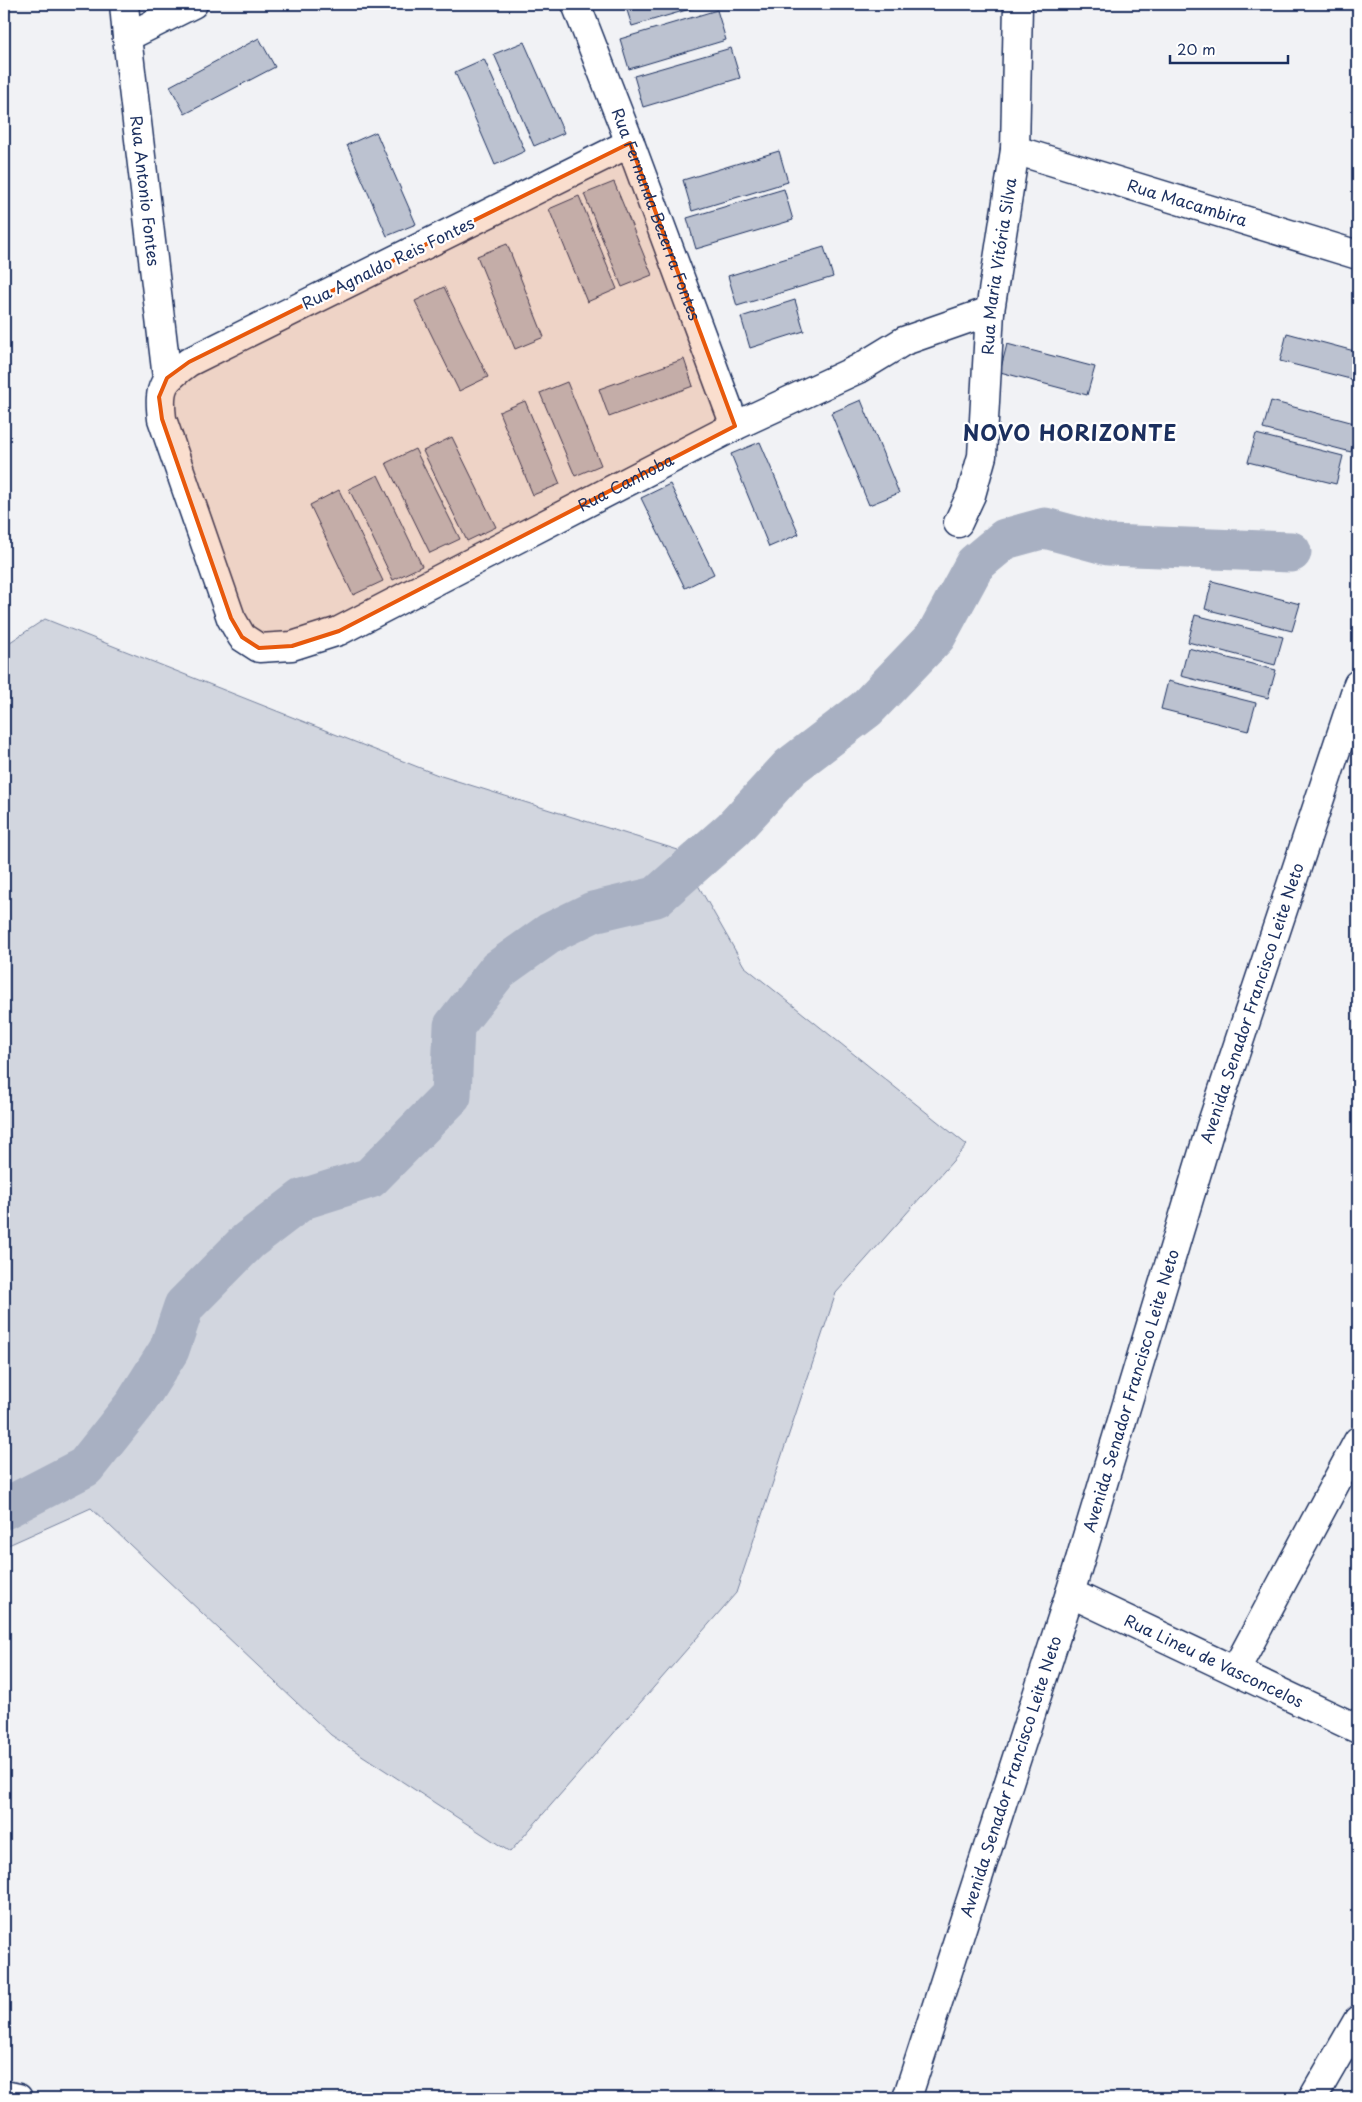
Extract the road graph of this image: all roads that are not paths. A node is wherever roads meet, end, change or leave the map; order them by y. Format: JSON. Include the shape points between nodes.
{"nodes":[{"id":1,"x":124,"y":4,"type":"edge"},
{"id":2,"x":193,"y":4,"type":"edge"},
{"id":3,"x":576,"y":4,"type":"edge"},
{"id":4,"x":1018,"y":4,"type":"edge"},
{"id":5,"x":127,"y":38,"type":"junction"},
{"id":6,"x":630,"y":143,"type":"junction"},
{"id":7,"x":1015,"y":150,"type":"junction"},
{"id":8,"x":1358,"y":255,"type":"edge"},
{"id":9,"x":990,"y":311,"type":"junction"},
{"id":10,"x":163,"y":387,"type":"junction"},
{"id":11,"x":735,"y":426,"type":"junction"},
{"id":12,"x":958,"y":523,"type":"dead end"},
{"id":13,"x":259,"y":648,"type":"joint"},
{"id":14,"x":1358,"y":684,"type":"edge"},
{"id":15,"x":1358,"y":1442,"type":"edge"},
{"id":16,"x":1070,"y":1593,"type":"junction"},
{"id":17,"x":1236,"y":1669,"type":"junction"},
{"id":18,"x":1358,"y":1728,"type":"edge"},
{"id":19,"x":1358,"y":2020,"type":"edge"},
{"id":20,"x":4,"y":2095,"type":"edge"},
{"id":21,"x":18,"y":2098,"type":"edge"},
{"id":22,"x":907,"y":2098,"type":"edge"},
{"id":23,"x":1313,"y":2098,"type":"edge"}],
"edges":[{"from":1,"to":5,"type":"street","name":"Rua Antonio Fontes"},
{"from":2,"to":5,"type":"street"},
{"from":3,"to":6,"type":"street","name":"Rua Fernanda Bezerra Fontes"},
{"from":4,"to":7,"type":"street","name":"Rua Maria Vitória Silva"},
{"from":5,"to":10,"type":"street","name":"Rua Antonio Fontes"},
{"from":6,"to":10,"type":"street","name":"Rua Agnaldo Reis Fontes","via":[[189,362]]},
{"from":6,"to":11,"type":"street","name":"Rua Fernanda Bezerra Fontes"},
{"from":7,"to":8,"type":"street","name":"Rua Macambira"},
{"from":7,"to":9,"type":"street","name":"Rua Maria Vitória Silva"},
{"from":9,"to":11,"type":"street","name":"Rua Canhoba","via":[[904,341],[858,369]]},
{"from":9,"to":12,"type":"street","name":"Rua Maria Vitória Silva","via":[[982,456],[971,495]]},
{"from":10,"to":13,"type":"street","name":"Rua Antonio Fontes","via":[[164,427],[231,618],[242,637]]},
{"from":11,"to":13,"type":"street","name":"Rua Canhoba","via":[[339,630],[292,646]]},
{"from":14,"to":16,"type":"street","name":"Avenida Senador Francisco Leite Neto","via":[[1210,1129]]},
{"from":15,"to":17,"type":"street"},
{"from":16,"to":17,"type":"street","name":"Rua Lineu de Vasconcelos"},
{"from":16,"to":22,"type":"street","name":"Avenida Senador Francisco Leite Neto"},
{"from":17,"to":18,"type":"street","name":"Rua Lineu de Vasconcelos"},
{"from":19,"to":23,"type":"street"},
{"from":20,"to":21,"type":"street"}]}
